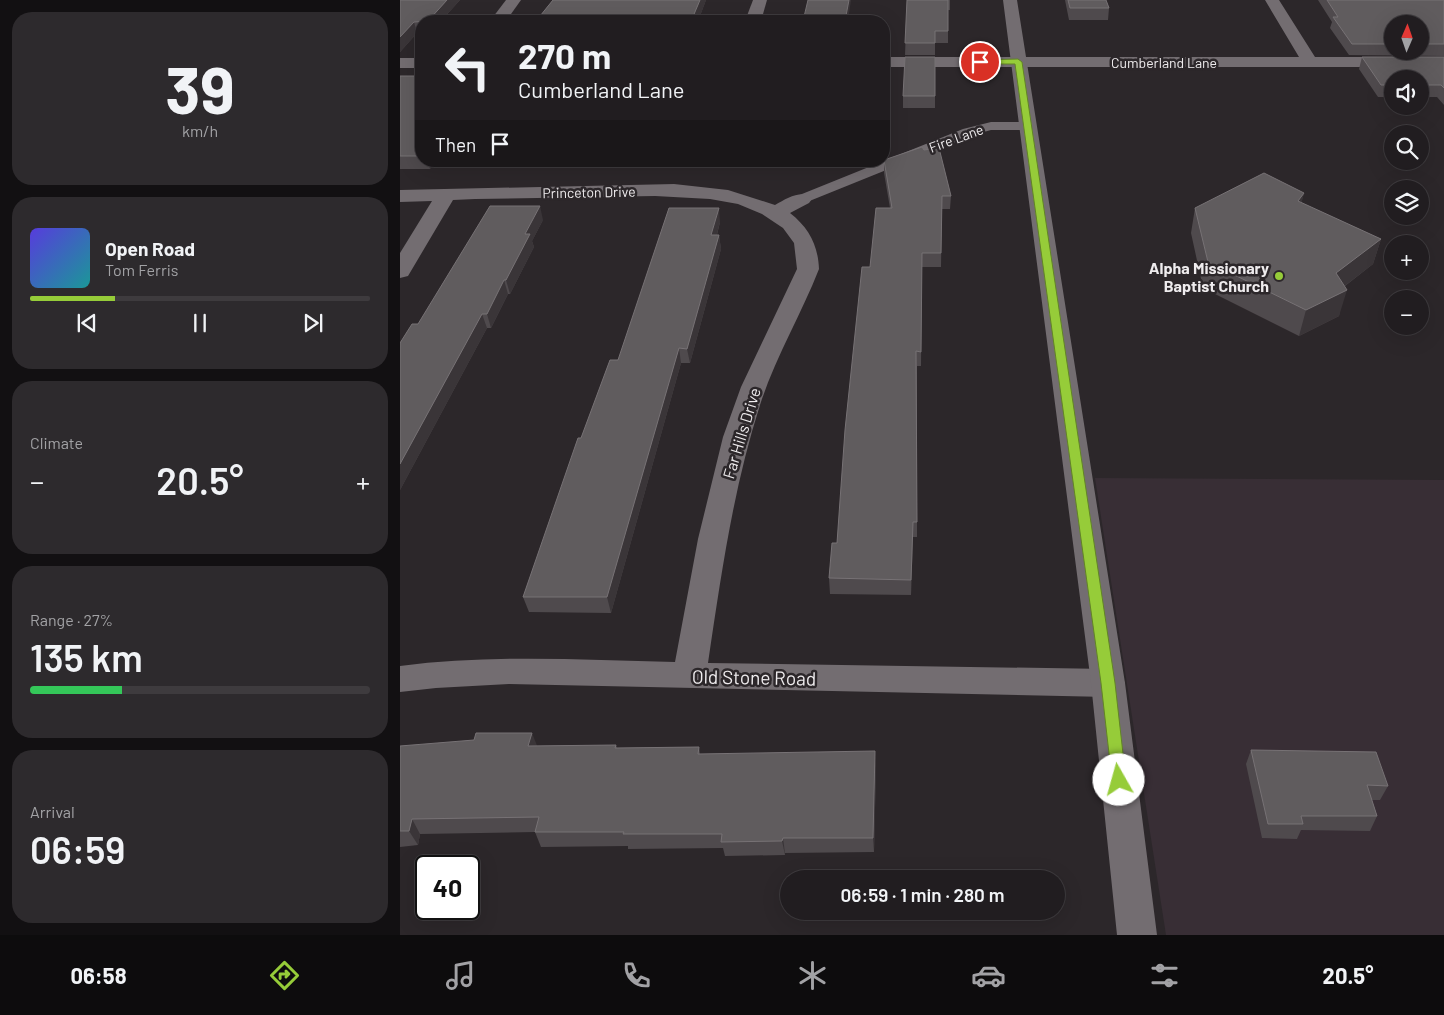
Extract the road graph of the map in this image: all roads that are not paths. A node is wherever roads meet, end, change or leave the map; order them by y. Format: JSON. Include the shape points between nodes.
{"nodes":[{"id":1,"x":514,"y":0,"type":"edge"},
{"id":2,"x":760,"y":0,"type":"edge"},
{"id":3,"x":1010,"y":0,"type":"edge"},
{"id":4,"x":1272,"y":0,"type":"edge"},
{"id":5,"x":503,"y":15,"type":"edge"},
{"id":6,"x":756,"y":15,"type":"edge"},
{"id":7,"x":890,"y":62,"type":"edge"},
{"id":8,"x":1018,"y":62,"type":"junction"},
{"id":9,"x":1310,"y":62,"type":"junction"},
{"id":10,"x":1444,"y":62,"type":"edge"},
{"id":11,"x":400,"y":63,"type":"edge"},
{"id":12,"x":415,"y":63,"type":"edge"},
{"id":13,"x":1029,"y":126,"type":"junction"},
{"id":14,"x":890,"y":163,"type":"edge"},
{"id":15,"x":881,"y":167,"type":"edge"},
{"id":16,"x":446,"y":194,"type":"junction"},
{"id":17,"x":400,"y":196,"type":"edge"},
{"id":18,"x":802,"y":199,"type":"joint"},
{"id":19,"x":775,"y":213,"type":"junction"},
{"id":20,"x":400,"y":271,"type":"edge"},
{"id":21,"x":689,"y":676,"type":"junction"},
{"id":22,"x":400,"y":679,"type":"edge"},
{"id":23,"x":1108,"y":683,"type":"junction"},
{"id":24,"x":1137,"y":935,"type":"edge"}],
"edges":[{"from":1,"to":5,"type":"street"},
{"from":2,"to":6,"type":"street"},
{"from":3,"to":8,"type":"street"},
{"from":4,"to":9,"type":"street"},
{"from":7,"to":8,"type":"street","name":"Cumberland Lane"},
{"from":8,"to":9,"type":"street","name":"Cumberland Lane"},
{"from":8,"to":13,"type":"street"},
{"from":9,"to":10,"type":"street","name":"Cumberland Lane"},
{"from":11,"to":12,"type":"street"},
{"from":13,"to":14,"type":"lane","name":"Fire Lane","via":[[991,126],[968,132]]},
{"from":13,"to":23,"type":"street"},
{"from":15,"to":18,"type":"lane","name":"Fire Lane"},
{"from":16,"to":17,"type":"street","name":"Princeton Drive"},
{"from":16,"to":19,"type":"street","name":"Princeton Drive","via":[[670,191],[744,200]]},
{"from":16,"to":20,"type":"street"},
{"from":18,"to":19,"type":"street"},
{"from":19,"to":21,"type":"street","name":"Far Hills Drive","via":[[796,227],[805,240],[810,256],[808,269],[748,402],[732,450]]},
{"from":21,"to":22,"type":"street","name":"Old Stone Road","via":[[536,670]]},
{"from":21,"to":23,"type":"street","name":"Old Stone Road"},
{"from":23,"to":24,"type":"street"}]}
